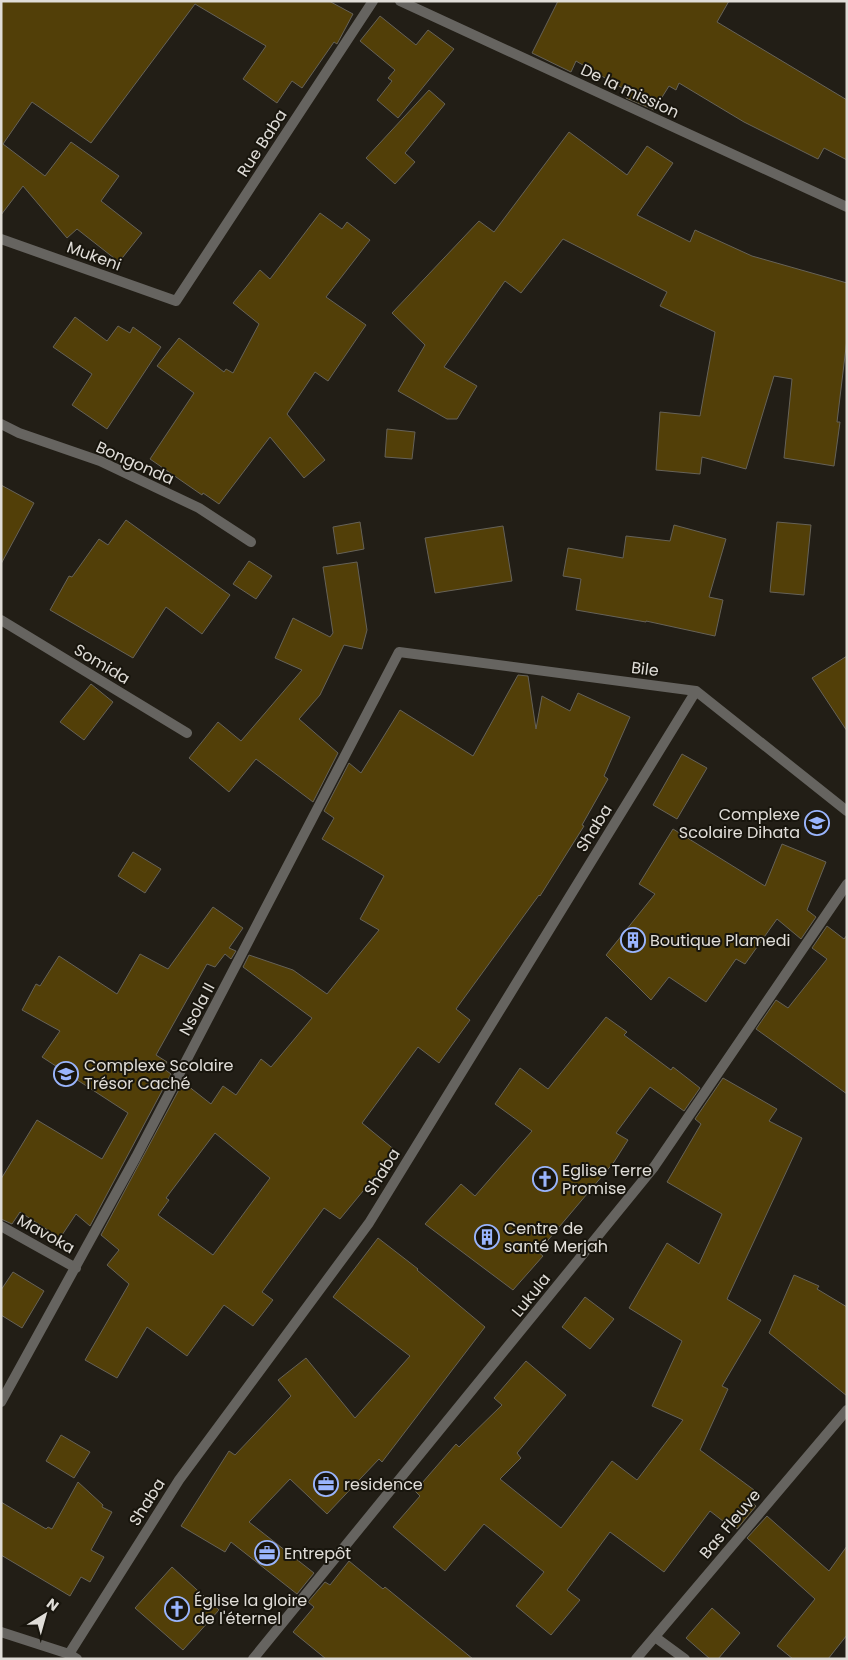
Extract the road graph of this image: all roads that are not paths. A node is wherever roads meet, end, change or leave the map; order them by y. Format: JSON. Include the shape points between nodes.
{"nodes":[{"id":1,"x":373,"y":1,"type":"edge"},
{"id":2,"x":400,"y":1,"type":"edge"},
{"id":3,"x":847,"y":207,"type":"edge"},
{"id":4,"x":1,"y":239,"type":"edge"},
{"id":5,"x":176,"y":301,"type":"joint"},
{"id":6,"x":1,"y":424,"type":"edge"},
{"id":7,"x":251,"y":542,"type":"dead end"},
{"id":8,"x":1,"y":620,"type":"edge"},
{"id":9,"x":399,"y":652,"type":"joint"},
{"id":10,"x":696,"y":691,"type":"junction"},
{"id":11,"x":187,"y":733,"type":"dead end"},
{"id":12,"x":847,"y":811,"type":"edge"},
{"id":13,"x":847,"y":884,"type":"edge"},
{"id":14,"x":1,"y":1226,"type":"edge"},
{"id":15,"x":76,"y":1268,"type":"junction"},
{"id":16,"x":1,"y":1402,"type":"edge"},
{"id":17,"x":847,"y":1410,"type":"edge"},
{"id":18,"x":1,"y":1632,"type":"edge"},
{"id":19,"x":655,"y":1637,"type":"junction"},
{"id":20,"x":73,"y":1656,"type":"edge"},
{"id":21,"x":253,"y":1659,"type":"edge"},
{"id":22,"x":636,"y":1659,"type":"edge"},
{"id":23,"x":685,"y":1659,"type":"edge"}],
"edges":[{"from":1,"to":5,"type":"street","name":"Rue Baba"},
{"from":2,"to":3,"type":"street","name":"De la mission"},
{"from":4,"to":5,"type":"street","name":"Mukeni"},
{"from":6,"to":7,"type":"street","name":"Bongonda","via":[[100,461],[199,508]]},
{"from":8,"to":11,"type":"street","name":"Somida"},
{"from":9,"to":10,"type":"street","name":"Bile"},
{"from":9,"to":15,"type":"street","name":"Nsola II"},
{"from":10,"to":12,"type":"street"},
{"from":10,"to":20,"type":"street","name":"Shaba","via":[[369,1223],[188,1467]]},
{"from":13,"to":21,"type":"street","name":"Lukula","via":[[654,1167]]},
{"from":14,"to":15,"type":"street","name":"Mavoka"},
{"from":15,"to":16,"type":"street","name":"Nsola II"},
{"from":17,"to":19,"type":"street","name":"Bas Fleuve"},
{"from":18,"to":20,"type":"street"},
{"from":19,"to":22,"type":"street","name":"Bas Fleuve"},
{"from":19,"to":23,"type":"street"}]}
